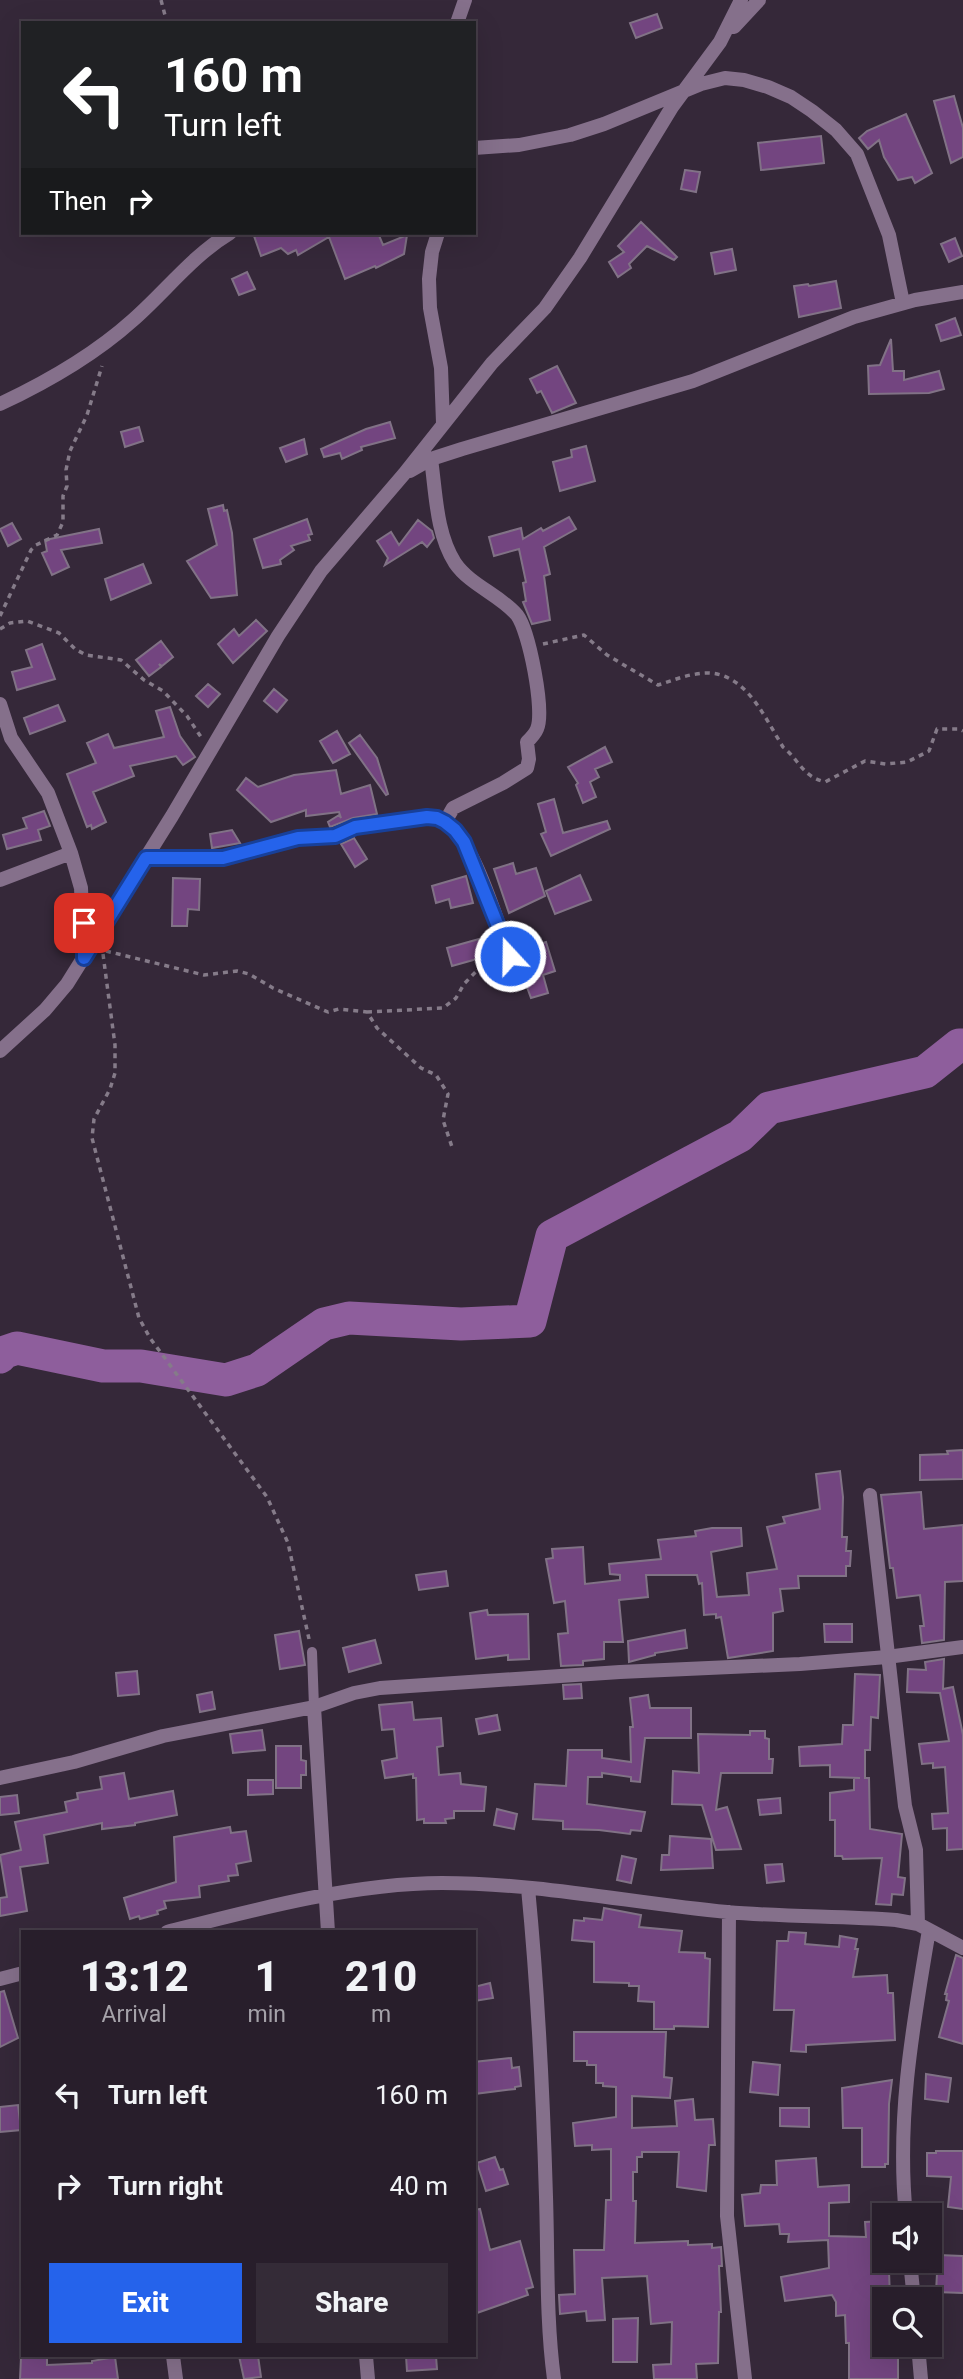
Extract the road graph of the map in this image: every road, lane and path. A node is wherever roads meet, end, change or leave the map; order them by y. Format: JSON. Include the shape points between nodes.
{"nodes":[{"id":1,"x":160,"y":0,"type":"edge"},
{"id":2,"x":465,"y":0,"type":"edge"},
{"id":3,"x":741,"y":0,"type":"edge"},
{"id":4,"x":759,"y":0,"type":"edge"},
{"id":5,"x":166,"y":21,"type":"edge"},
{"id":6,"x":458,"y":21,"type":"edge"},
{"id":7,"x":720,"y":42,"type":"junction"},
{"id":8,"x":684,"y":92,"type":"junction"},
{"id":9,"x":476,"y":148,"type":"edge"},
{"id":10,"x":227,"y":235,"type":"edge"},
{"id":11,"x":437,"y":235,"type":"edge"},
{"id":12,"x":963,"y":292,"type":"edge"},
{"id":13,"x":903,"y":303,"type":"junction"},
{"id":14,"x":109,"y":340,"type":"junction"},
{"id":15,"x":0,"y":404,"type":"edge"},
{"id":16,"x":443,"y":423,"type":"junction"},
{"id":17,"x":431,"y":459,"type":"junction"},
{"id":18,"x":404,"y":474,"type":"junction"},
{"id":19,"x":0,"y":616,"type":"edge"},
{"id":20,"x":0,"y":629,"type":"edge"},
{"id":21,"x":531,"y":646,"type":"junction"},
{"id":22,"x":0,"y":704,"type":"edge"},
{"id":23,"x":963,"y":731,"type":"edge"},
{"id":24,"x":212,"y":750,"type":"junction"},
{"id":25,"x":445,"y":822,"type":"junction"},
{"id":26,"x":71,"y":853,"type":"junction"},
{"id":27,"x":146,"y":858,"type":"junction"},
{"id":28,"x":0,"y":880,"type":"edge"},
{"id":29,"x":497,"y":923,"type":"junction"},
{"id":30,"x":510,"y":956,"type":"dead end"},
{"id":31,"x":84,"y":958,"type":"junction"},
{"id":32,"x":367,"y":1012,"type":"junction"},
{"id":33,"x":0,"y":1051,"type":"edge"},
{"id":34,"x":453,"y":1150,"type":"dead end"},
{"id":35,"x":870,"y":1495,"type":"dead end"},
{"id":36,"x":963,"y":1647,"type":"edge"},
{"id":37,"x":312,"y":1652,"type":"joint"},
{"id":38,"x":887,"y":1657,"type":"junction"},
{"id":39,"x":314,"y":1707,"type":"junction"},
{"id":40,"x":0,"y":1778,"type":"edge"},
{"id":41,"x":528,"y":1888,"type":"junction"},
{"id":42,"x":325,"y":1896,"type":"junction"},
{"id":43,"x":729,"y":1912,"type":"junction"},
{"id":44,"x":924,"y":1927,"type":"junction"},
{"id":45,"x":176,"y":1930,"type":"edge"},
{"id":46,"x":328,"y":1930,"type":"edge"},
{"id":47,"x":963,"y":1948,"type":"edge"},
{"id":48,"x":21,"y":1974,"type":"edge"},
{"id":49,"x":0,"y":1979,"type":"edge"},
{"id":50,"x":904,"y":2203,"type":"edge"},
{"id":51,"x":173,"y":2357,"type":"edge"},
{"id":52,"x":366,"y":2357,"type":"edge"},
{"id":53,"x":919,"y":2357,"type":"edge"},
{"id":54,"x":176,"y":2379,"type":"edge"},
{"id":55,"x":368,"y":2379,"type":"edge"},
{"id":56,"x":554,"y":2379,"type":"edge"},
{"id":57,"x":745,"y":2379,"type":"edge"},
{"id":58,"x":921,"y":2379,"type":"edge"}],
"edges":[{"from":1,"to":5,"type":"path"},
{"from":2,"to":6,"type":"street"},
{"from":3,"to":7,"type":"street"},
{"from":4,"to":7,"type":"street"},
{"from":7,"to":8,"type":"street"},
{"from":8,"to":9,"type":"street","via":[[570,135]]},
{"from":8,"to":13,"type":"street","via":[[725,78],[744,80],[791,97],[836,130],[857,155],[878,205]]},
{"from":8,"to":16,"type":"street","via":[[545,308]]},
{"from":10,"to":14,"type":"street","via":[[190,262]]},
{"from":11,"to":16,"type":"street","via":[[429,279]]},
{"from":12,"to":13,"type":"street"},
{"from":13,"to":17,"type":"street","via":[[841,322],[693,381]]},
{"from":14,"to":15,"type":"street"},
{"from":14,"to":19,"type":"path","via":[[94,397],[70,450],[57,536],[31,550]]},
{"from":16,"to":18,"type":"street"},
{"from":17,"to":18,"type":"street"},
{"from":17,"to":21,"type":"street","via":[[438,518],[449,552],[457,566],[517,616]]},
{"from":18,"to":24,"type":"street","via":[[321,571]]},
{"from":20,"to":24,"type":"path","via":[[27,621],[59,633],[86,656],[121,660],[163,691]]},
{"from":21,"to":23,"type":"path","via":[[584,635],[607,655],[658,685],[697,674],[733,679],[747,690],[800,767],[812,779],[825,782],[865,761],[907,762],[929,751],[937,729]]},
{"from":21,"to":25,"type":"street","via":[[538,728],[527,742],[527,768],[453,808]]},
{"from":22,"to":26,"type":"street","via":[[11,738],[48,793]]},
{"from":24,"to":27,"type":"street"},
{"from":25,"to":27,"type":"street","via":[[427,817],[363,826],[335,836],[298,838],[223,858]]},
{"from":25,"to":29,"type":"street","via":[[464,842]]},
{"from":26,"to":28,"type":"street"},
{"from":26,"to":31,"type":"street","via":[[81,888]]},
{"from":27,"to":31,"type":"street"},
{"from":29,"to":30,"type":"street"},
{"from":29,"to":32,"type":"path","via":[[487,960],[443,1008]]},
{"from":31,"to":33,"type":"street","via":[[46,1010]]},
{"from":32,"to":34,"type":"path","via":[[377,1028],[421,1068],[436,1075],[448,1094],[443,1120]]},
{"from":32,"to":37,"type":"path","via":[[328,1012],[237,971],[204,975],[102,951],[115,1073],[94,1119],[92,1138],[139,1318],[267,1496],[288,1543]]},
{"from":35,"to":38,"type":"street"},
{"from":36,"to":38,"type":"street"},
{"from":37,"to":39,"type":"lane"},
{"from":38,"to":39,"type":"street","via":[[380,1688]]},
{"from":38,"to":44,"type":"street"},
{"from":39,"to":40,"type":"street","via":[[163,1736]]},
{"from":39,"to":42,"type":"street"},
{"from":41,"to":42,"type":"street","via":[[443,1883]]},
{"from":41,"to":43,"type":"street"},
{"from":41,"to":56,"type":"street","via":[[538,1995],[547,2304]]},
{"from":42,"to":45,"type":"street"},
{"from":42,"to":46,"type":"street"},
{"from":43,"to":44,"type":"street","via":[[884,1919]]},
{"from":43,"to":57,"type":"street","via":[[727,2216]]},
{"from":44,"to":47,"type":"street"},
{"from":44,"to":50,"type":"street","via":[[904,2100]]},
{"from":48,"to":49,"type":"street"},
{"from":51,"to":54,"type":"street"},
{"from":52,"to":55,"type":"street"},
{"from":53,"to":58,"type":"street"}]}
